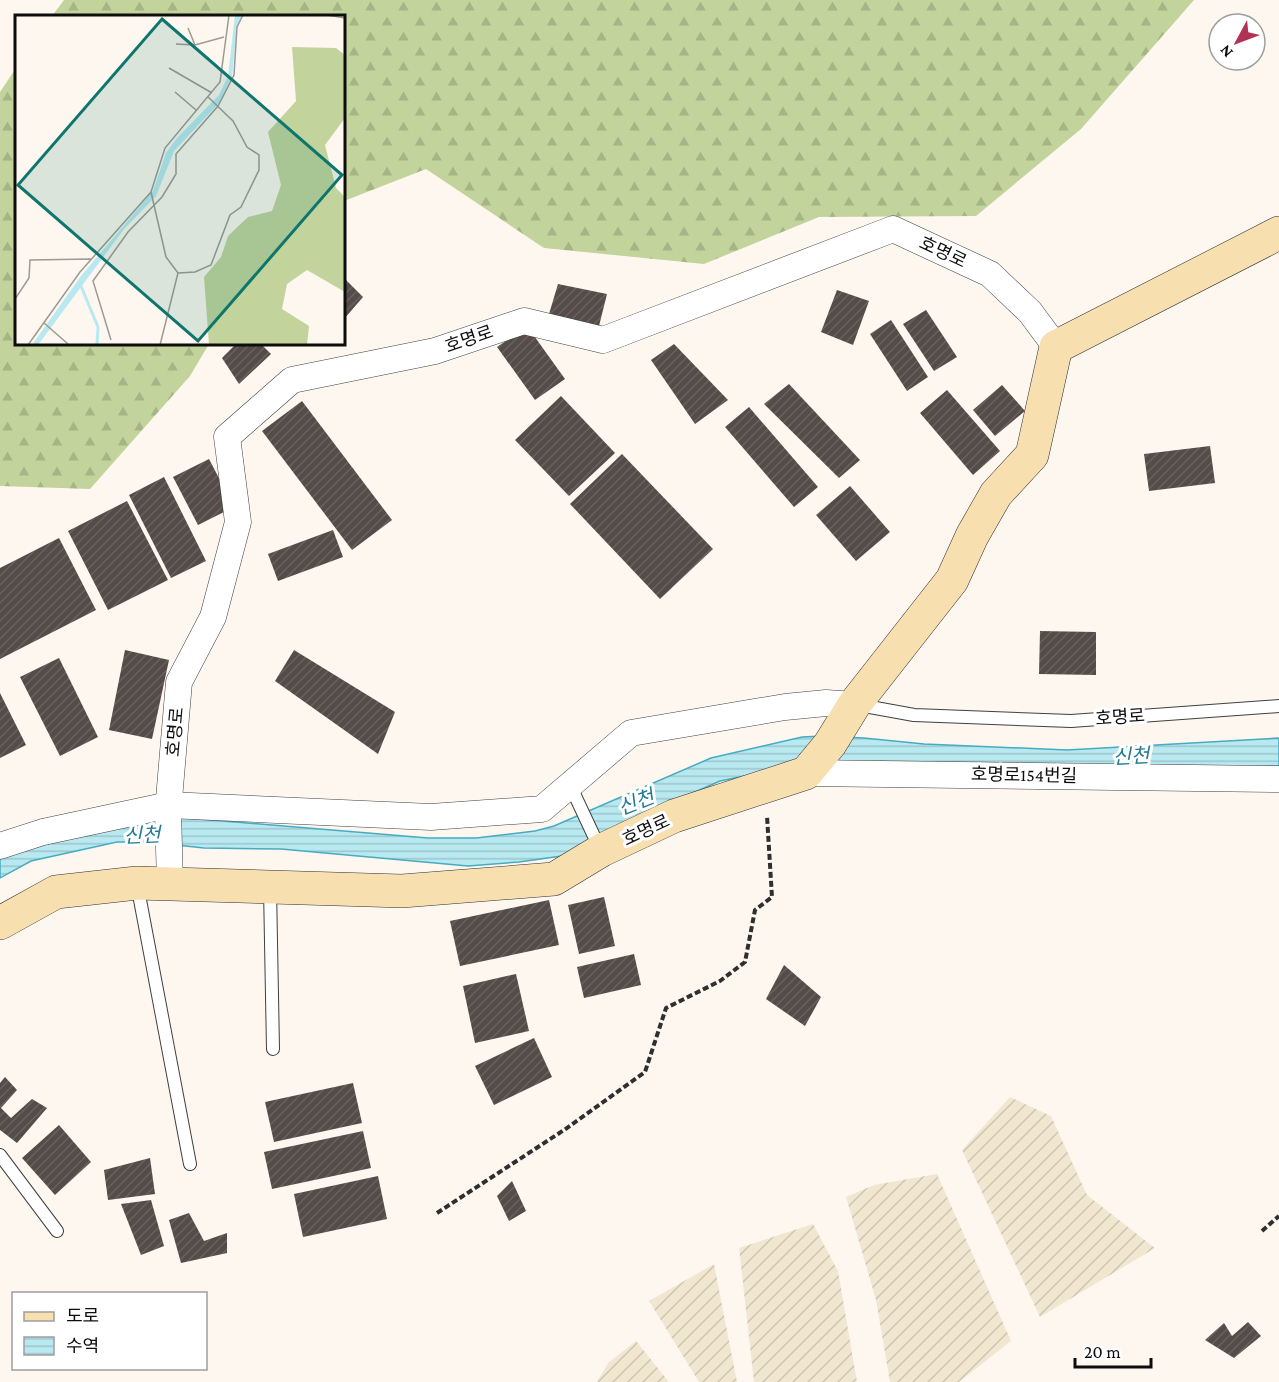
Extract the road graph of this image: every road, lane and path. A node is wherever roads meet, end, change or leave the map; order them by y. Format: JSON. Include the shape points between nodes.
{"nodes":[{"id":1,"x":1279,"y":233,"type":"edge"},
{"id":2,"x":1056,"y":347,"type":"junction"},
{"id":3,"x":1279,"y":706,"type":"edge"},
{"id":4,"x":853,"y":707,"type":"junction"},
{"id":5,"x":807,"y":771,"type":"junction"},
{"id":6,"x":1279,"y":779,"type":"edge"},
{"id":7,"x":765,"y":786,"type":"junction"},
{"id":8,"x":571,"y":789,"type":"junction"},
{"id":9,"x":169,"y":808,"type":"junction"},
{"id":10,"x":0,"y":846,"type":"edge"},
{"id":11,"x":600,"y":849,"type":"junction"},
{"id":12,"x":137,"y":883,"type":"junction"},
{"id":13,"x":170,"y":884,"type":"junction"},
{"id":14,"x":270,"y":887,"type":"junction"},
{"id":15,"x":0,"y":923,"type":"edge"},
{"id":16,"x":273,"y":1049,"type":"dead end"},
{"id":17,"x":0,"y":1155,"type":"edge"},
{"id":18,"x":190,"y":1164,"type":"dead end"},
{"id":19,"x":436,"y":1213,"type":"dead end"},
{"id":20,"x":1279,"y":1216,"type":"edge"},
{"id":21,"x":57,"y":1231,"type":"dead end"},
{"id":22,"x":1262,"y":1231,"type":"dead end"}],
"edges":[{"from":1,"to":2,"type":"street"},
{"from":2,"to":4,"type":"street","via":[[1032,455],[996,494],[952,580]]},
{"from":2,"to":9,"type":"street","name":"호명로","via":[[1030,312],[990,274],[893,229],[603,340],[524,321],[435,351],[292,380],[227,437],[238,522],[213,617],[180,682]]},
{"from":3,"to":4,"type":"lane","name":"호명로","via":[[1071,721],[914,715]]},
{"from":4,"to":5,"type":"street"},
{"from":4,"to":8,"type":"street","via":[[826,703],[785,707],[631,733]]},
{"from":5,"to":6,"type":"street","name":"호명로154번길"},
{"from":5,"to":7,"type":"street","name":"호명로"},
{"from":7,"to":11,"type":"street","name":"호명로","via":[[674,816]]},
{"from":7,"to":19,"type":"path","via":[[772,897],[755,910],[745,962],[720,981],[666,1008],[645,1072]]},
{"from":8,"to":9,"type":"street","via":[[542,809],[431,817]]},
{"from":8,"to":11,"type":"lane"},
{"from":9,"to":10,"type":"street","via":[[43,832]]},
{"from":9,"to":13,"type":"street"},
{"from":11,"to":14,"type":"street","name":"호명로","via":[[554,879],[402,891]]},
{"from":12,"to":13,"type":"street","name":"호명로"},
{"from":12,"to":15,"type":"street","name":"호명로","via":[[56,892]]},
{"from":12,"to":18,"type":"lane"},
{"from":13,"to":14,"type":"street","name":"호명로"},
{"from":14,"to":16,"type":"lane"},
{"from":17,"to":21,"type":"lane"},
{"from":20,"to":22,"type":"path"}]}
